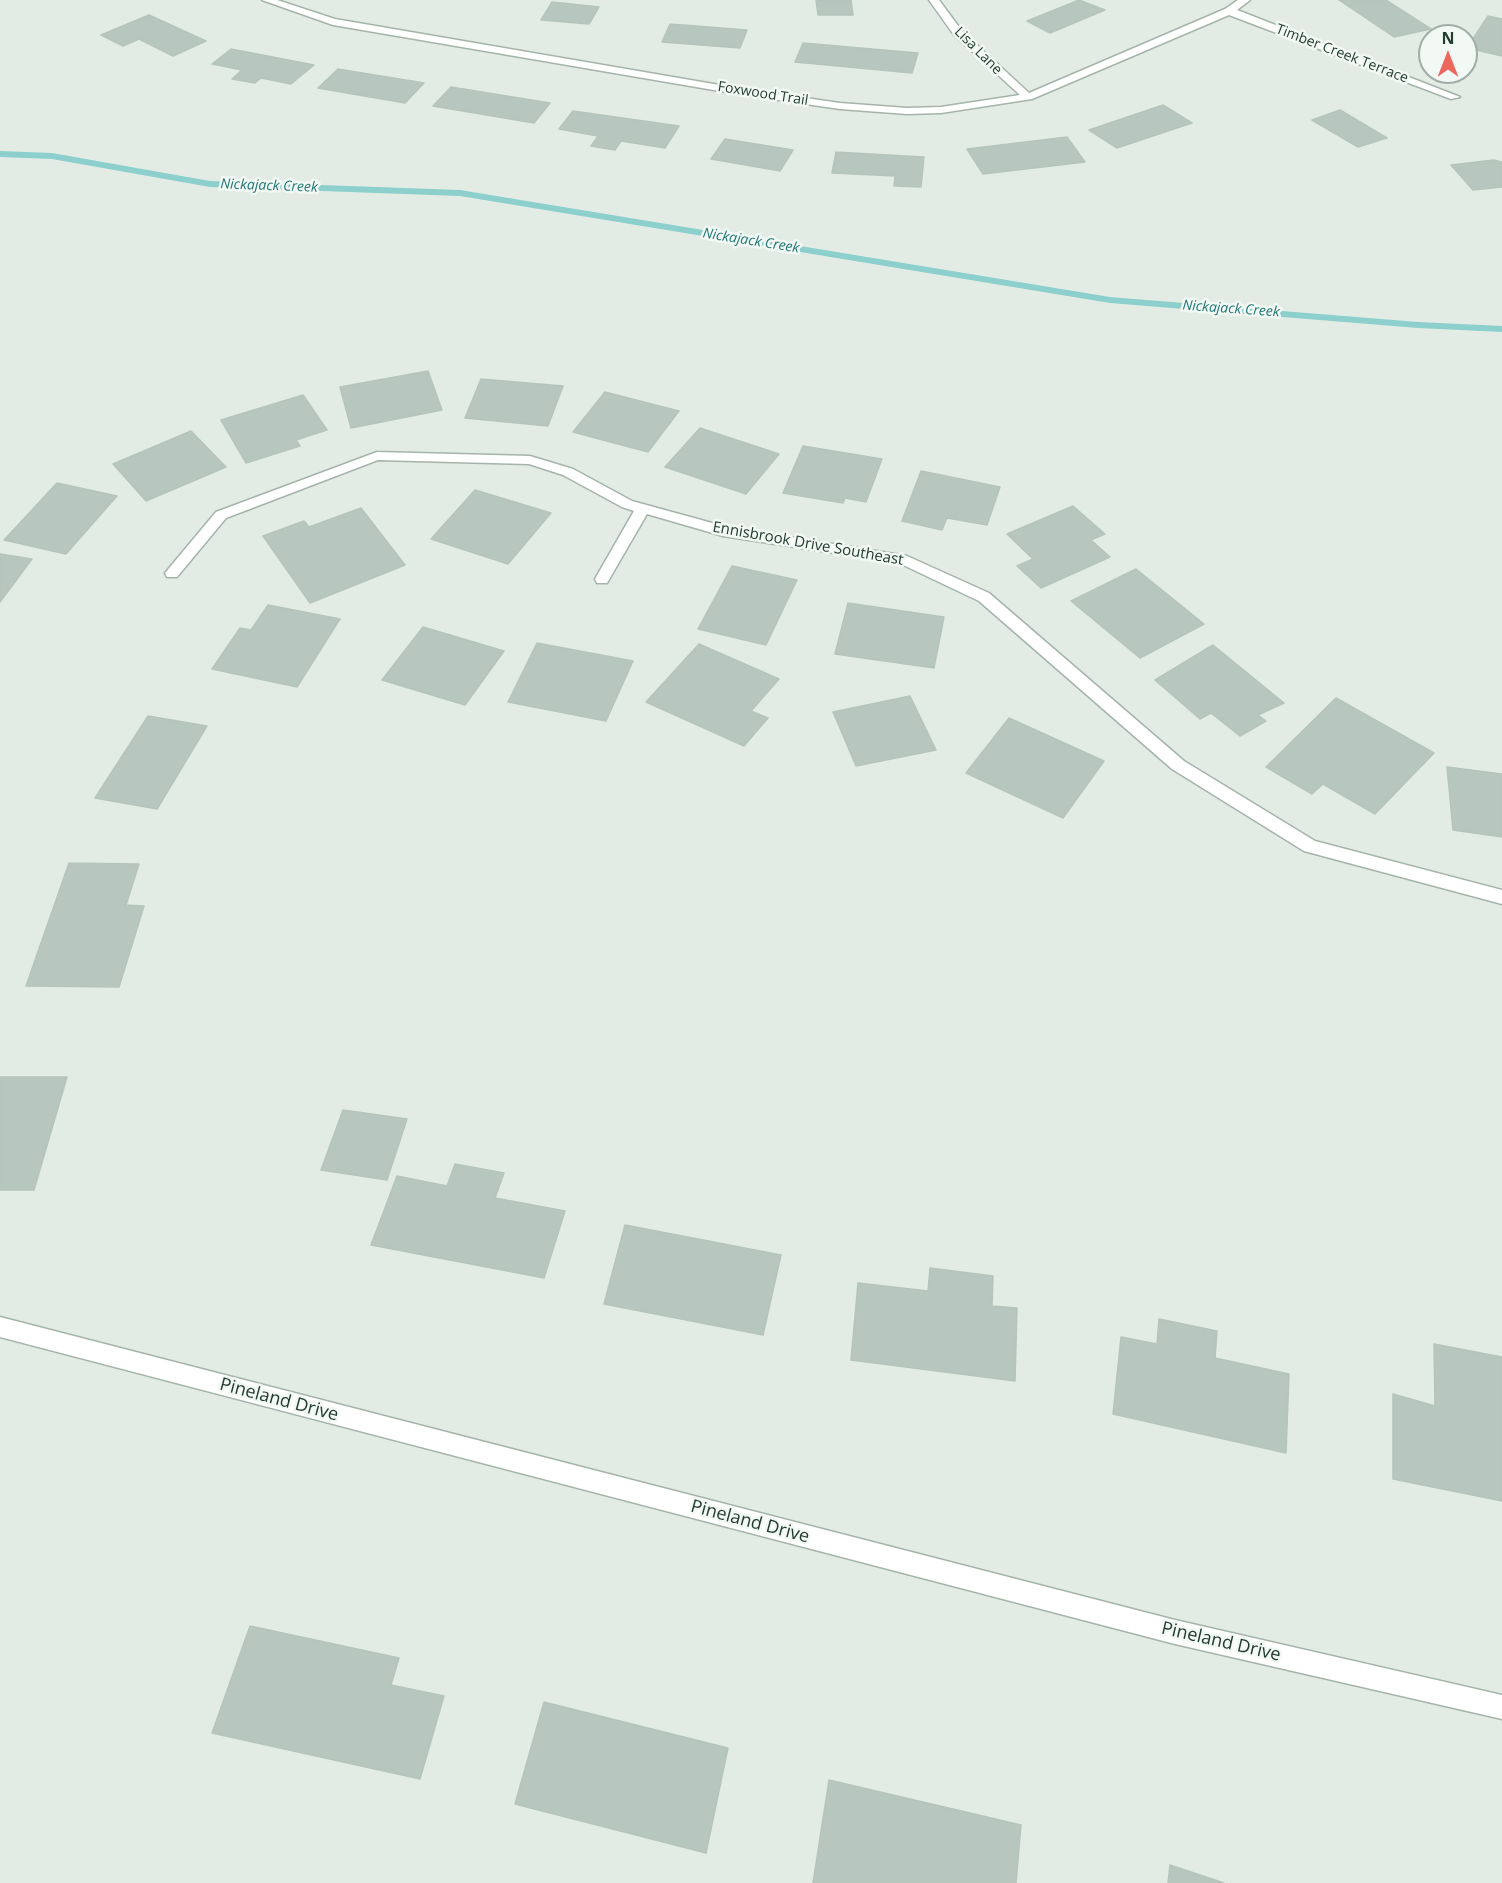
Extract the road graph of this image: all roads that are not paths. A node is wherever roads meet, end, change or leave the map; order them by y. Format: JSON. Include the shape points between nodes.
{"nodes":[{"id":1,"x":267,"y":0,"type":"edge"},
{"id":2,"x":934,"y":0,"type":"edge"},
{"id":3,"x":1245,"y":0,"type":"edge"},
{"id":4,"x":1229,"y":11,"type":"junction"},
{"id":5,"x":1028,"y":97,"type":"junction"},
{"id":6,"x":1455,"y":97,"type":"dead end"},
{"id":7,"x":643,"y":508,"type":"junction"},
{"id":8,"x":172,"y":573,"type":"dead end"},
{"id":9,"x":603,"y":579,"type":"dead end"},
{"id":10,"x":1502,"y":897,"type":"edge"},
{"id":11,"x":0,"y":1327,"type":"edge"},
{"id":12,"x":1502,"y":1707,"type":"edge"}],
"edges":[{"from":1,"to":5,"type":"street","name":"Foxwood Trail","via":[[333,22],[840,106],[940,110]]},
{"from":2,"to":5,"type":"street","name":"Lisa Lane","via":[[958,33]]},
{"from":3,"to":4,"type":"street","name":"Foxwood Trail"},
{"from":4,"to":5,"type":"street","name":"Foxwood Trail"},
{"from":4,"to":6,"type":"street","name":"Timber Creek Terrace"},
{"from":7,"to":8,"type":"street","name":"Ennisbrook Drive Southeast","via":[[627,504],[568,472],[530,460],[377,456],[221,515]]},
{"from":7,"to":9,"type":"street"},
{"from":7,"to":10,"type":"street","name":"Ennisbrook Drive Southeast","via":[[723,531],[902,559],[984,597],[1178,765],[1310,846]]},
{"from":11,"to":12,"type":"street","name":"Pineland Drive","via":[[1176,1632]]}]}
